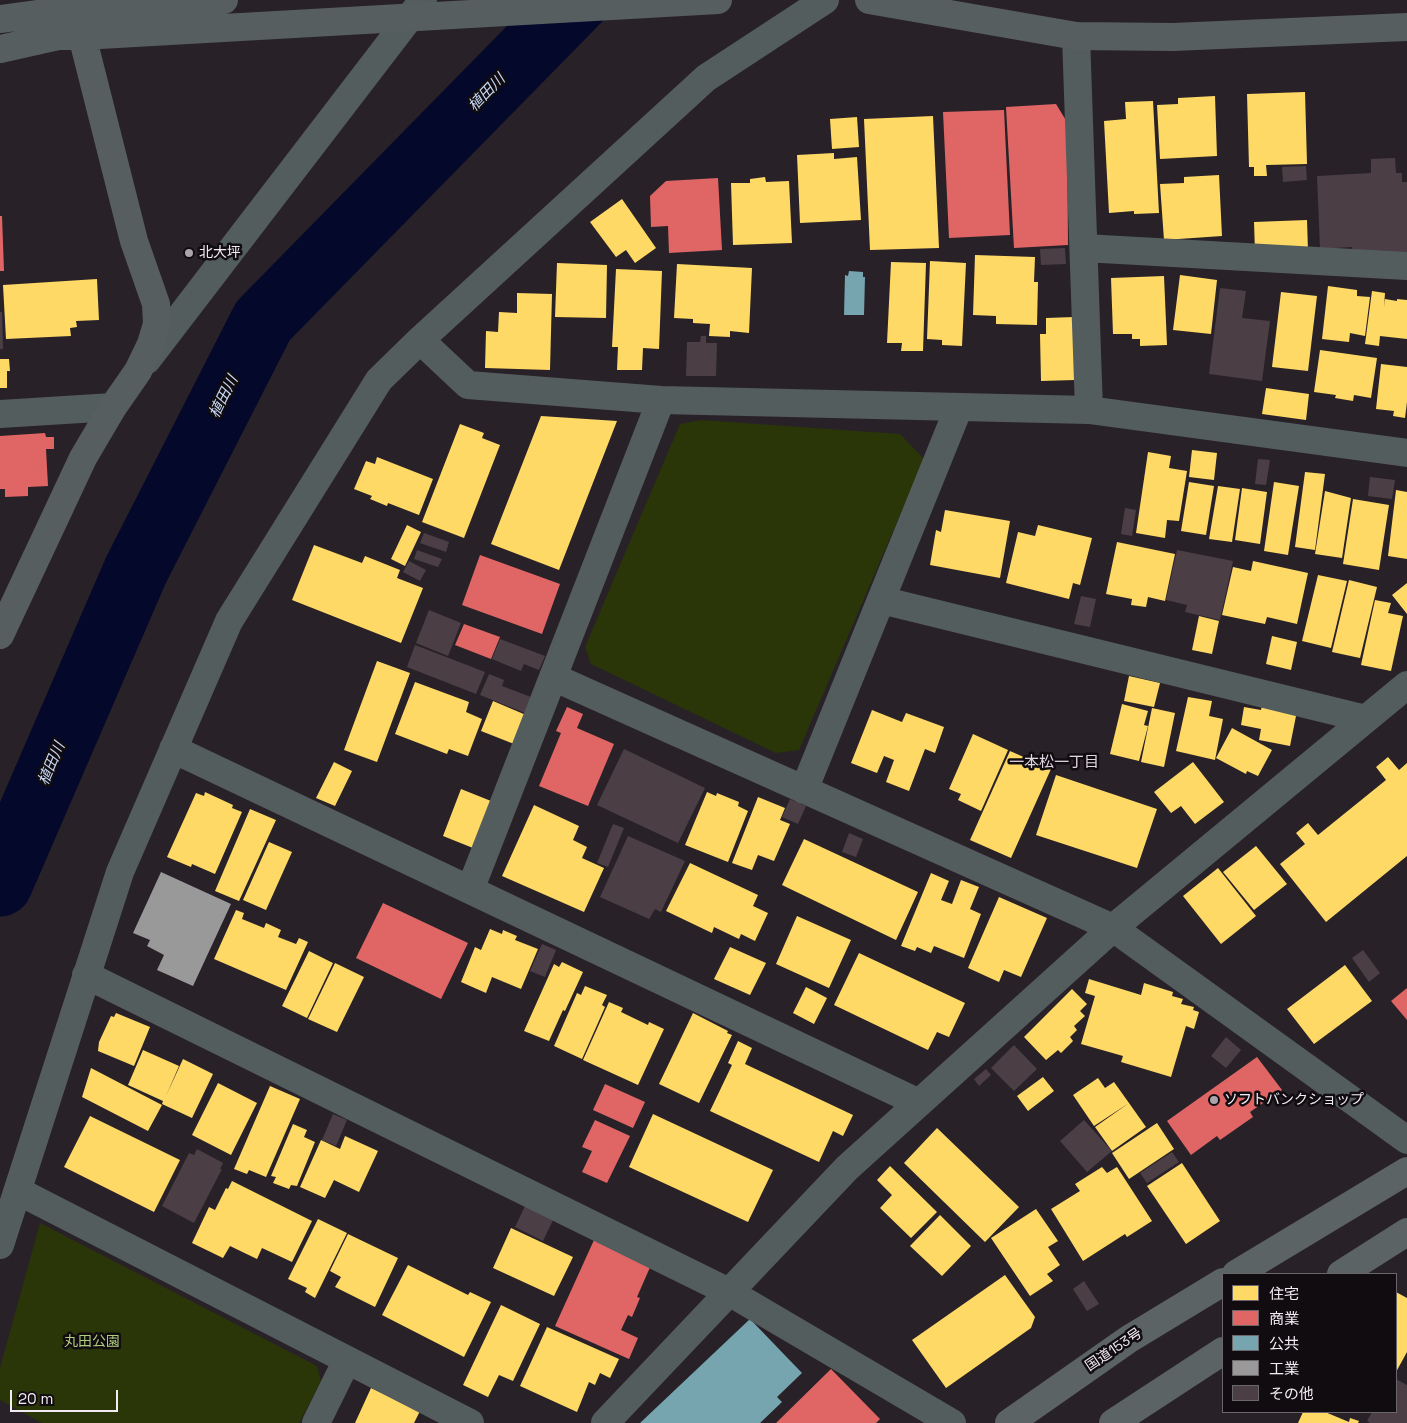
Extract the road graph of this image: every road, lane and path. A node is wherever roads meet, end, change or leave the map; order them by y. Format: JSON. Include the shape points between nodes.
{"nodes":[{"id":1,"x":224,"y":0,"type":"edge"},
{"id":2,"x":718,"y":0,"type":"edge"},
{"id":3,"x":825,"y":0,"type":"edge"},
{"id":4,"x":869,"y":0,"type":"edge"},
{"id":5,"x":74,"y":5,"type":"edge"},
{"id":6,"x":416,"y":9,"type":"edge"},
{"id":7,"x":0,"y":18,"type":"edge"},
{"id":8,"x":1407,"y":27,"type":"edge"},
{"id":9,"x":82,"y":36,"type":"junction"},
{"id":10,"x":1076,"y":36,"type":"junction"},
{"id":11,"x":0,"y":49,"type":"edge"},
{"id":12,"x":1084,"y":248,"type":"junction"},
{"id":13,"x":1407,"y":266,"type":"edge"},
{"id":14,"x":420,"y":340,"type":"junction"},
{"id":15,"x":138,"y":372,"type":"junction"},
{"id":16,"x":662,"y":400,"type":"junction"},
{"id":17,"x":113,"y":407,"type":"junction"},
{"id":18,"x":959,"y":407,"type":"junction"},
{"id":19,"x":1089,"y":410,"type":"junction"},
{"id":20,"x":0,"y":414,"type":"edge"},
{"id":21,"x":1407,"y":453,"type":"edge"},
{"id":22,"x":881,"y":600,"type":"junction"},
{"id":23,"x":0,"y":635,"type":"edge"},
{"id":24,"x":553,"y":677,"type":"junction"},
{"id":25,"x":1407,"y":685,"type":"edge"},
{"id":26,"x":1366,"y":719,"type":"junction"},
{"id":27,"x":173,"y":749,"type":"junction"},
{"id":28,"x":804,"y":790,"type":"junction"},
{"id":29,"x":470,"y":890,"type":"junction"},
{"id":30,"x":1113,"y":928,"type":"junction"},
{"id":31,"x":86,"y":975,"type":"junction"},
{"id":32,"x":919,"y":1103,"type":"junction"},
{"id":33,"x":1407,"y":1140,"type":"edge"},
{"id":34,"x":1407,"y":1170,"type":"edge"},
{"id":35,"x":18,"y":1191,"type":"junction"},
{"id":36,"x":1407,"y":1232,"type":"edge"},
{"id":37,"x":0,"y":1245,"type":"edge"},
{"id":38,"x":1238,"y":1273,"type":"edge"},
{"id":39,"x":1343,"y":1273,"type":"edge"},
{"id":40,"x":1222,"y":1283,"type":"edge"},
{"id":41,"x":729,"y":1292,"type":"junction"},
{"id":42,"x":1222,"y":1352,"type":"edge"},
{"id":43,"x":347,"y":1360,"type":"junction"},
{"id":44,"x":316,"y":1423,"type":"edge"},
{"id":45,"x":470,"y":1423,"type":"edge"},
{"id":46,"x":605,"y":1423,"type":"edge"},
{"id":47,"x":952,"y":1423,"type":"edge"},
{"id":48,"x":1009,"y":1423,"type":"edge"},
{"id":49,"x":1113,"y":1423,"type":"edge"}],
"edges":[{"from":1,"to":5,"type":"street"},
{"from":2,"to":6,"type":"street","via":[[481,13]]},
{"from":3,"to":14,"type":"street","via":[[706,78]]},
{"from":4,"to":10,"type":"street"},
{"from":5,"to":7,"type":"street"},
{"from":5,"to":9,"type":"street"},
{"from":6,"to":9,"type":"street"},
{"from":6,"to":15,"type":"street"},
{"from":8,"to":10,"type":"street","via":[[1173,37]]},
{"from":9,"to":11,"type":"street","via":[[58,36]]},
{"from":9,"to":15,"type":"street","via":[[134,241],[156,304],[158,324]]},
{"from":10,"to":12,"type":"street"},
{"from":12,"to":13,"type":"street"},
{"from":12,"to":19,"type":"street"},
{"from":14,"to":16,"type":"street","via":[[468,385]]},
{"from":14,"to":27,"type":"street","via":[[379,380],[229,621]]},
{"from":15,"to":17,"type":"street"},
{"from":16,"to":18,"type":"street"},
{"from":16,"to":24,"type":"street"},
{"from":17,"to":20,"type":"street"},
{"from":17,"to":23,"type":"street","via":[[83,458]]},
{"from":18,"to":19,"type":"street"},
{"from":18,"to":22,"type":"street"},
{"from":19,"to":21,"type":"street"},
{"from":22,"to":26,"type":"street"},
{"from":22,"to":28,"type":"street"},
{"from":24,"to":28,"type":"street"},
{"from":24,"to":29,"type":"street"},
{"from":25,"to":26,"type":"street"},
{"from":26,"to":30,"type":"street"},
{"from":27,"to":29,"type":"street"},
{"from":27,"to":31,"type":"street","via":[[120,872]]},
{"from":28,"to":30,"type":"street"},
{"from":29,"to":32,"type":"street"},
{"from":30,"to":32,"type":"street"},
{"from":30,"to":33,"type":"street"},
{"from":31,"to":35,"type":"street"},
{"from":31,"to":41,"type":"street"},
{"from":32,"to":41,"type":"street","via":[[847,1168]]},
{"from":34,"to":38,"type":"highway"},
{"from":35,"to":37,"type":"street"},
{"from":35,"to":43,"type":"street"},
{"from":36,"to":39,"type":"highway"},
{"from":40,"to":48,"type":"highway","name":"国道153号","via":[[1129,1339]]},
{"from":41,"to":46,"type":"street"},
{"from":41,"to":47,"type":"street"},
{"from":42,"to":49,"type":"highway"},
{"from":43,"to":44,"type":"street"},
{"from":43,"to":45,"type":"street"}]}
